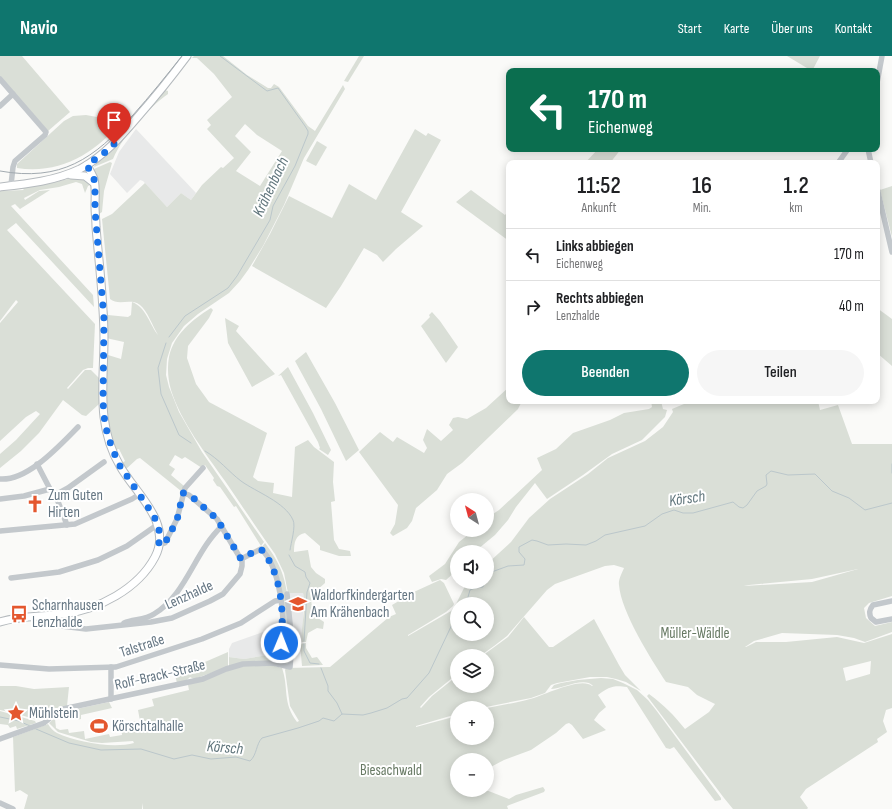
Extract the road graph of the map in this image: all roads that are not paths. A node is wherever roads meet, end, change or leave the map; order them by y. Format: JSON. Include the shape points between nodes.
{"nodes":[{"id":1,"x":187,"y":56,"type":"edge"},
{"id":2,"x":882,"y":56,"type":"edge"},
{"id":3,"x":880,"y":68,"type":"edge"},
{"id":4,"x":0,"y":79,"type":"edge"},
{"id":5,"x":14,"y":94,"type":"junction"},
{"id":6,"x":0,"y":106,"type":"edge"},
{"id":7,"x":87,"y":165,"type":"junction"},
{"id":8,"x":65,"y":175,"type":"junction"},
{"id":9,"x":0,"y":182,"type":"edge"},
{"id":10,"x":95,"y":184,"type":"junction"},
{"id":11,"x":10,"y":185,"type":"junction"},
{"id":12,"x":0,"y":187,"type":"edge"},
{"id":13,"x":880,"y":201,"type":"edge"},
{"id":14,"x":892,"y":252,"type":"edge"},
{"id":15,"x":78,"y":427,"type":"dead end"},
{"id":16,"x":104,"y":462,"type":"dead end"},
{"id":17,"x":37,"y":464,"type":"junction"},
{"id":18,"x":203,"y":468,"type":"dead end"},
{"id":19,"x":0,"y":479,"type":"edge"},
{"id":20,"x":50,"y":488,"type":"junction"},
{"id":21,"x":183,"y":493,"type":"junction"},
{"id":22,"x":56,"y":494,"type":"junction"},
{"id":23,"x":140,"y":494,"type":"junction"},
{"id":24,"x":0,"y":499,"type":"edge"},
{"id":25,"x":67,"y":525,"type":"junction"},
{"id":26,"x":157,"y":525,"type":"junction"},
{"id":27,"x":222,"y":526,"type":"junction"},
{"id":28,"x":0,"y":531,"type":"edge"},
{"id":29,"x":159,"y":545,"type":"junction"},
{"id":30,"x":241,"y":559,"type":"junction"},
{"id":31,"x":11,"y":578,"type":"dead end"},
{"id":32,"x":287,"y":594,"type":"dead end"},
{"id":33,"x":281,"y":600,"type":"junction"},
{"id":34,"x":892,"y":602,"type":"edge"},
{"id":35,"x":41,"y":615,"type":"junction"},
{"id":36,"x":892,"y":619,"type":"edge"},
{"id":37,"x":0,"y":622,"type":"edge"},
{"id":38,"x":121,"y":625,"type":"junction"},
{"id":39,"x":273,"y":663,"type":"junction"},
{"id":40,"x":0,"y":665,"type":"edge"},
{"id":41,"x":111,"y":668,"type":"junction"},
{"id":42,"x":111,"y":699,"type":"junction"},
{"id":43,"x":0,"y":739,"type":"edge"},
{"id":44,"x":0,"y":803,"type":"edge"},
{"id":45,"x":9,"y":808,"type":"edge"}],
"edges":[{"from":1,"to":7,"type":"main road","via":[[120,137]]},
{"from":2,"to":3,"type":"street"},
{"from":4,"to":5,"type":"street"},
{"from":5,"to":6,"type":"street"},
{"from":5,"to":11,"type":"street","via":[[46,134],[15,161]]},
{"from":7,"to":8,"type":"main road"},
{"from":7,"to":10,"type":"main road"},
{"from":8,"to":10,"type":"main road","via":[[79,174],[90,178]]},
{"from":8,"to":11,"type":"main road"},
{"from":9,"to":11,"type":"main road"},
{"from":10,"to":23,"type":"main road","via":[[104,319],[104,408],[107,432],[114,456]]},
{"from":11,"to":12,"type":"main road"},
{"from":13,"to":14,"type":"street"},
{"from":15,"to":17,"type":"street"},
{"from":16,"to":22,"type":"street"},
{"from":17,"to":19,"type":"street","via":[[18,476]]},
{"from":17,"to":20,"type":"street"},
{"from":18,"to":21,"type":"street","via":[[185,487]]},
{"from":20,"to":22,"type":"street"},
{"from":20,"to":24,"type":"street","via":[[24,496]]},
{"from":21,"to":27,"type":"street","via":[[190,495]]},
{"from":21,"to":29,"type":"street","via":[[177,521],[165,543]]},
{"from":22,"to":25,"type":"street"},
{"from":23,"to":25,"type":"street","via":[[76,524]]},
{"from":23,"to":26,"type":"main road","via":[[152,511]]},
{"from":25,"to":28,"type":"street"},
{"from":26,"to":29,"type":"main road"},
{"from":26,"to":31,"type":"street","via":[[132,544],[98,560],[59,572]]},
{"from":27,"to":30,"type":"street"},
{"from":27,"to":38,"type":"street","via":[[196,560],[171,600],[151,616]]},
{"from":29,"to":35,"type":"main road","via":[[144,572],[111,598],[78,611]]},
{"from":30,"to":33,"type":"street","via":[[259,549],[263,550],[274,569]]},
{"from":30,"to":38,"type":"street","name":"Lenzhalde","via":[[239,575],[226,591],[215,599],[169,619]]},
{"from":32,"to":39,"type":"street","name":"Rolf-Brack-Straße","via":[[292,643],[290,667]]},
{"from":33,"to":39,"type":"street","via":[[281,643]]},
{"from":33,"to":41,"type":"street","name":"Talstraße","via":[[275,601],[241,623],[202,639]]},
{"from":34,"to":36,"type":"street","via":[[873,605],[869,614],[876,622]]},
{"from":35,"to":37,"type":"main road"},
{"from":35,"to":38,"type":"street","name":"Lenzhalde","via":[[44,623],[80,629]]},
{"from":39,"to":42,"type":"street","name":"Rolf-Brack-Straße","via":[[241,665],[203,679]]},
{"from":40,"to":41,"type":"street","name":"Talstraße","via":[[49,669]]},
{"from":41,"to":42,"type":"street"},
{"from":42,"to":43,"type":"street","name":"Rolf-Brack-Straße","via":[[61,710],[46,722]]},
{"from":44,"to":45,"type":"street"}]}
